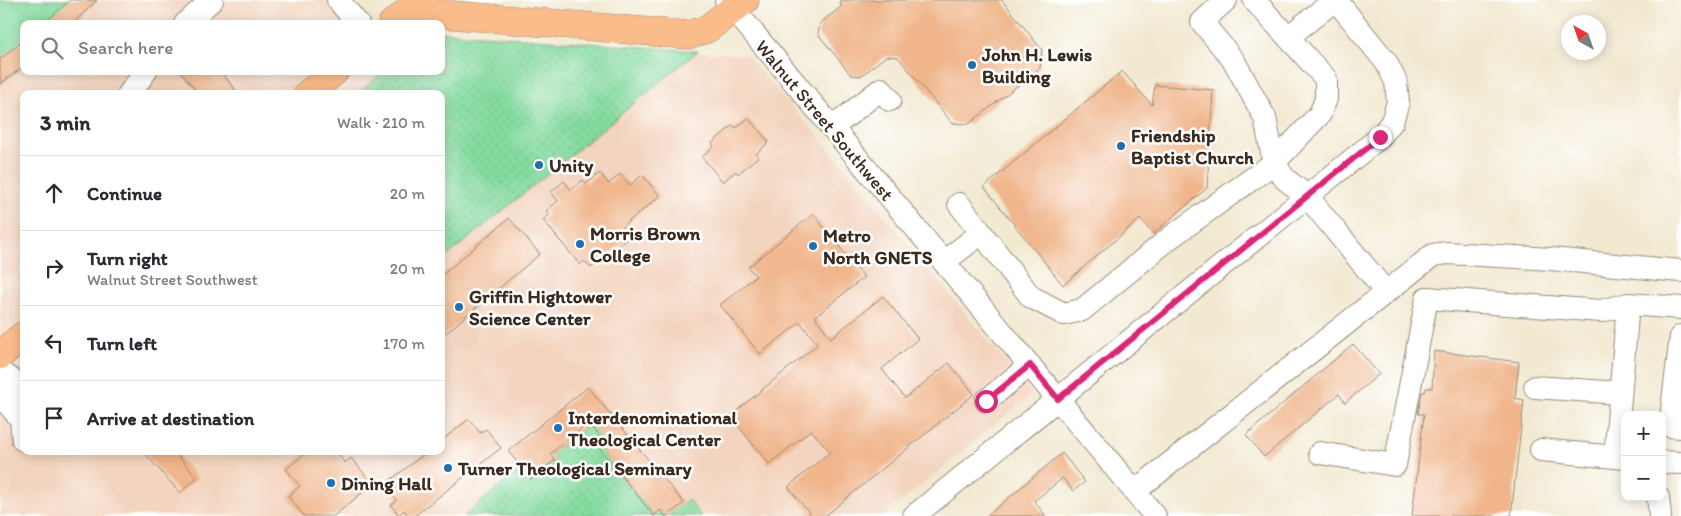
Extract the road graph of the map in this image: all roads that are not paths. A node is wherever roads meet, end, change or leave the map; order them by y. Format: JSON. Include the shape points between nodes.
{"nodes":[{"id":1,"x":212,"y":0,"type":"edge"},
{"id":2,"x":338,"y":0,"type":"edge"},
{"id":3,"x":1226,"y":0,"type":"edge"},
{"id":4,"x":1254,"y":0,"type":"edge"},
{"id":5,"x":1335,"y":0,"type":"edge"},
{"id":6,"x":735,"y":3,"type":"edge"},
{"id":7,"x":412,"y":9,"type":"edge"},
{"id":8,"x":190,"y":20,"type":"edge"},
{"id":9,"x":355,"y":20,"type":"edge"},
{"id":10,"x":1288,"y":37,"type":"junction"},
{"id":11,"x":143,"y":75,"type":"edge"},
{"id":12,"x":330,"y":75,"type":"edge"},
{"id":13,"x":132,"y":90,"type":"edge"},
{"id":14,"x":313,"y":90,"type":"edge"},
{"id":15,"x":890,"y":100,"type":"dead end"},
{"id":16,"x":832,"y":128,"type":"junction"},
{"id":17,"x":1274,"y":164,"type":"junction"},
{"id":18,"x":1308,"y":196,"type":"junction"},
{"id":19,"x":959,"y":204,"type":"dead end"},
{"id":20,"x":981,"y":233,"type":"junction"},
{"id":21,"x":944,"y":262,"type":"junction"},
{"id":22,"x":1681,"y":271,"type":"edge"},
{"id":23,"x":1385,"y":292,"type":"junction"},
{"id":24,"x":1628,"y":304,"type":"junction"},
{"id":25,"x":1681,"y":308,"type":"edge"},
{"id":26,"x":1681,"y":336,"type":"edge"},
{"id":27,"x":20,"y":338,"type":"edge"},
{"id":28,"x":0,"y":355,"type":"edge"},
{"id":29,"x":1030,"y":365,"type":"junction"},
{"id":30,"x":0,"y":372,"type":"edge"},
{"id":31,"x":1536,"y":387,"type":"dead end"},
{"id":32,"x":20,"y":389,"type":"edge"},
{"id":33,"x":1620,"y":394,"type":"junction"},
{"id":34,"x":0,"y":395,"type":"edge"},
{"id":35,"x":1058,"y":399,"type":"junction"},
{"id":36,"x":986,"y":401,"type":"dead end"},
{"id":37,"x":20,"y":418,"type":"edge"},
{"id":38,"x":1681,"y":426,"type":"edge"},
{"id":39,"x":1541,"y":450,"type":"dead end"},
{"id":40,"x":1320,"y":453,"type":"dead end"},
{"id":41,"x":1620,"y":458,"type":"edge"},
{"id":42,"x":1666,"y":462,"type":"edge"},
{"id":43,"x":1681,"y":463,"type":"edge"},
{"id":44,"x":1135,"y":491,"type":"junction"},
{"id":45,"x":1658,"y":501,"type":"edge"},
{"id":46,"x":914,"y":516,"type":"edge"},
{"id":47,"x":1155,"y":516,"type":"edge"},
{"id":48,"x":1660,"y":516,"type":"edge"}],
"edges":[{"from":1,"to":8,"type":"street"},
{"from":2,"to":9,"type":"street"},
{"from":3,"to":17,"type":"street","via":[[1202,22],[1234,61],[1265,118]]},
{"from":4,"to":10,"type":"street"},
{"from":5,"to":10,"type":"street"},
{"from":5,"to":18,"type":"street","via":[[1386,62],[1396,82],[1398,102],[1392,122],[1380,137]]},
{"from":6,"to":7,"type":"main road","via":[[708,29],[688,35]]},
{"from":6,"to":16,"type":"street","name":"Walnut Street Southwest"},
{"from":10,"to":17,"type":"street","via":[[1326,79],[1326,99],[1320,114]]},
{"from":11,"to":13,"type":"street"},
{"from":12,"to":14,"type":"main road"},
{"from":15,"to":16,"type":"street","via":[[881,89]]},
{"from":16,"to":21,"type":"street","name":"Walnut Street Southwest"},
{"from":17,"to":18,"type":"street","via":[[1285,179]]},
{"from":17,"to":20,"type":"street","via":[[1171,237],[1082,310],[1064,314],[1031,297]]},
{"from":18,"to":23,"type":"street"},
{"from":18,"to":35,"type":"street"},
{"from":19,"to":20,"type":"street"},
{"from":20,"to":21,"type":"street"},
{"from":21,"to":29,"type":"street","name":"Walnut Street Southwest"},
{"from":22,"to":23,"type":"street","via":[[1447,253],[1433,255]]},
{"from":23,"to":44,"type":"street"},
{"from":24,"to":25,"type":"street"},
{"from":24,"to":33,"type":"street"},
{"from":24,"to":40,"type":"street","via":[[1601,311],[1427,298],[1395,465]]},
{"from":26,"to":38,"type":"street","via":[[1670,426]]},
{"from":27,"to":28,"type":"main road"},
{"from":29,"to":35,"type":"street","name":"Walnut Street Southwest"},
{"from":29,"to":36,"type":"street"},
{"from":30,"to":32,"type":"street"},
{"from":31,"to":33,"type":"street"},
{"from":33,"to":41,"type":"street"},
{"from":34,"to":37,"type":"street"},
{"from":35,"to":44,"type":"street","name":"Walnut Street Southwest"},
{"from":35,"to":46,"type":"street"},
{"from":39,"to":41,"type":"street"},
{"from":42,"to":43,"type":"street"},
{"from":44,"to":47,"type":"street","name":"Walnut Street Southwest"},
{"from":45,"to":48,"type":"street"}]}
